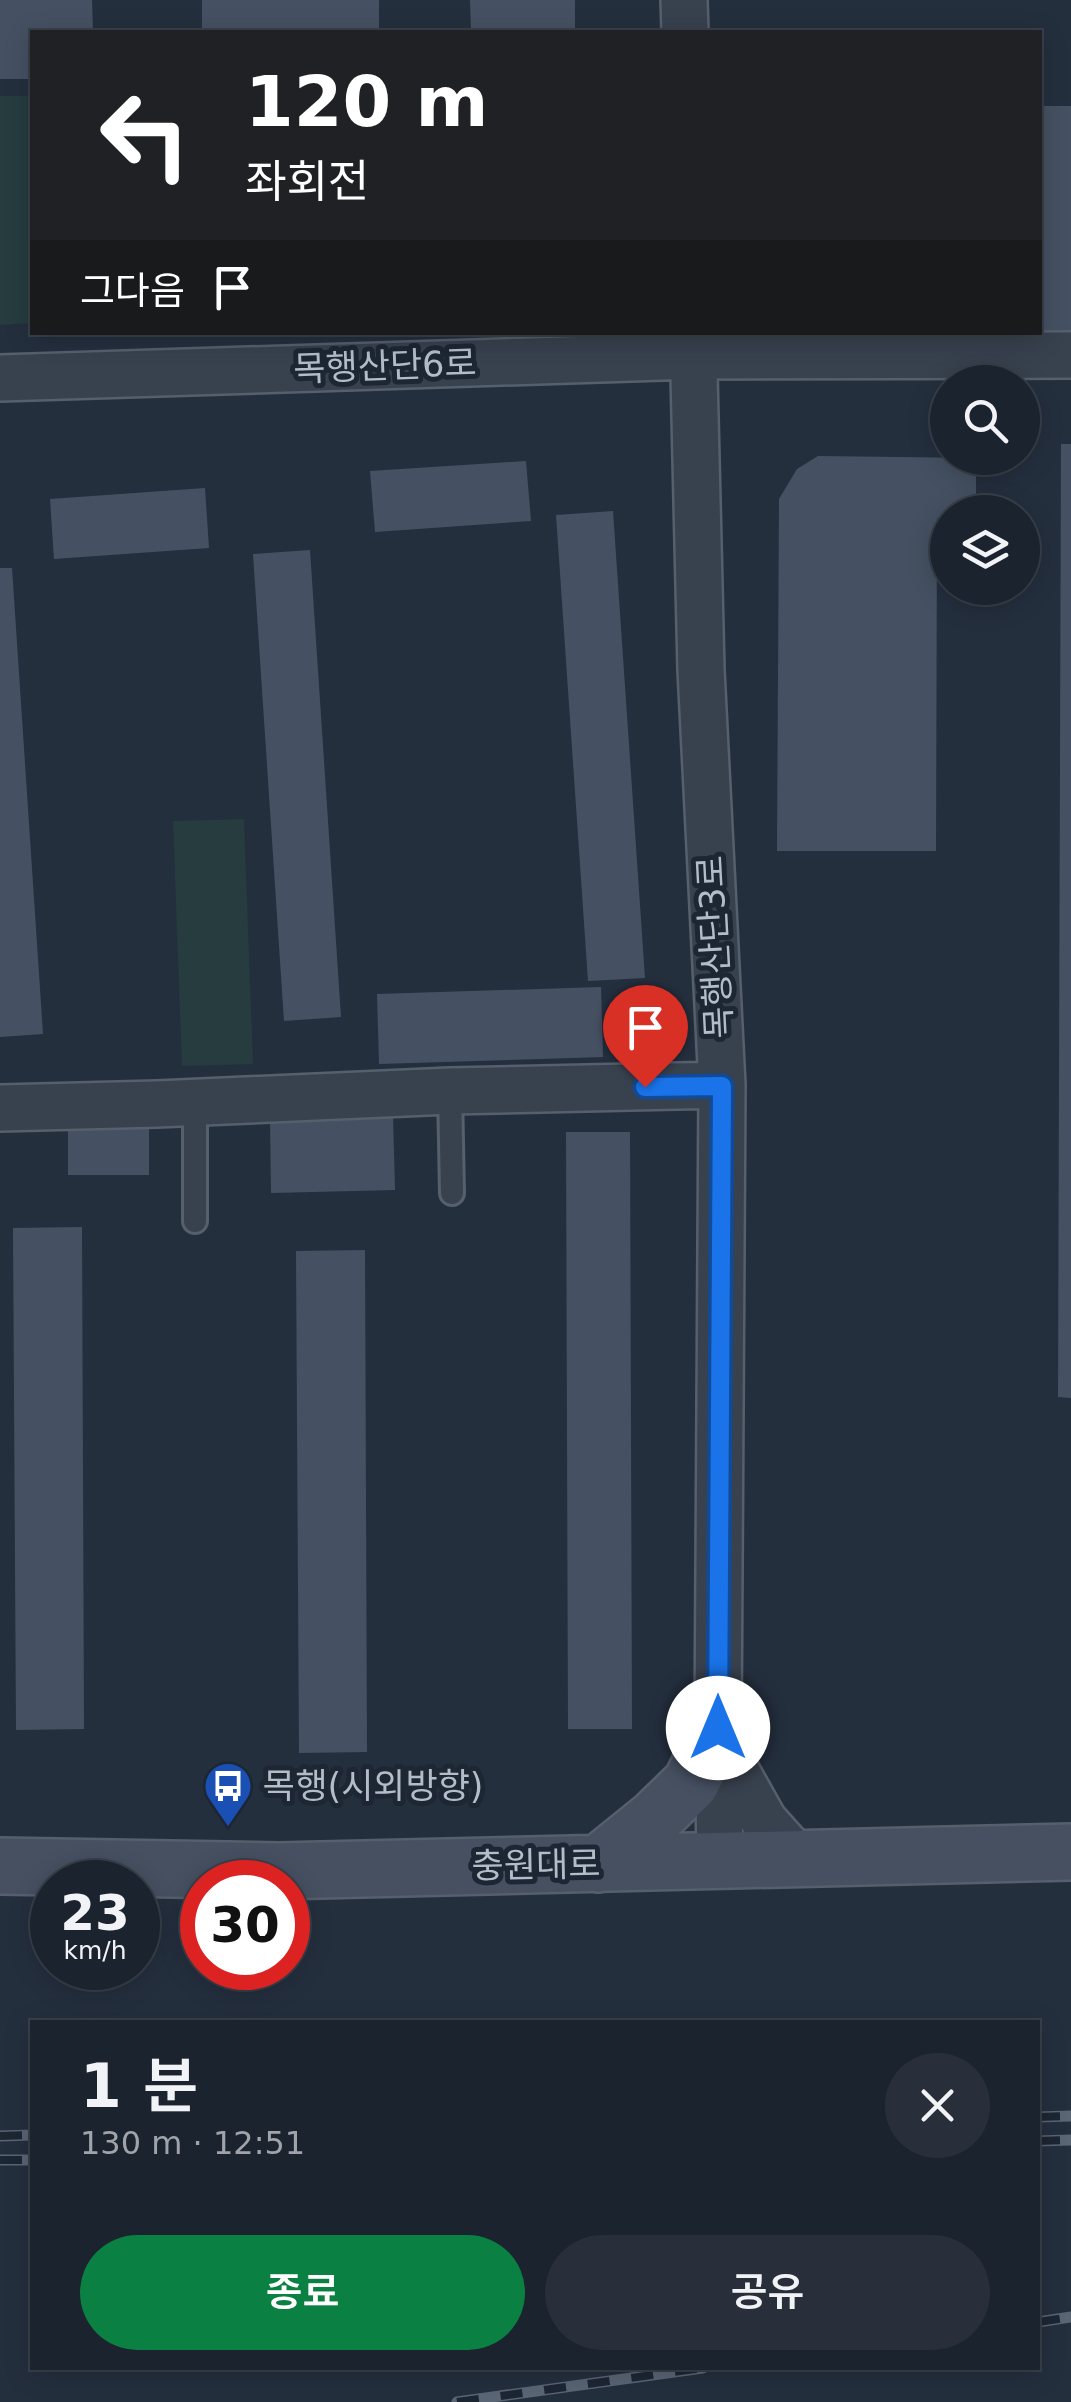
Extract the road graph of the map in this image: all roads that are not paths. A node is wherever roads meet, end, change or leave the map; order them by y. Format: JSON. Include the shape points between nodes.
{"nodes":[{"id":1,"x":684,"y":0,"type":"edge"},
{"id":2,"x":685,"y":30,"type":"edge"},
{"id":3,"x":693,"y":344,"type":"edge"},
{"id":4,"x":1071,"y":355,"type":"edge"},
{"id":5,"x":0,"y":378,"type":"edge"},
{"id":6,"x":722,"y":1086,"type":"junction"},
{"id":7,"x":450,"y":1091,"type":"junction"},
{"id":8,"x":194,"y":1102,"type":"junction"},
{"id":9,"x":0,"y":1108,"type":"edge"},
{"id":10,"x":452,"y":1193,"type":"dead end"},
{"id":11,"x":195,"y":1221,"type":"dead end"},
{"id":12,"x":718,"y":1728,"type":"junction"},
{"id":13,"x":1071,"y":1852,"type":"edge"},
{"id":14,"x":798,"y":1859,"type":"junction"},
{"id":15,"x":720,"y":1861,"type":"junction"},
{"id":16,"x":598,"y":1864,"type":"junction"},
{"id":17,"x":0,"y":1866,"type":"edge"}],
"edges":[{"from":1,"to":2,"type":"street"},
{"from":3,"to":4,"type":"street","name":"목행산단6로"},
{"from":3,"to":5,"type":"street","name":"목행산단6로"},
{"from":3,"to":6,"type":"street","name":"목행산단3로"},
{"from":6,"to":7,"type":"street"},
{"from":6,"to":12,"type":"street","name":"목행산단3로"},
{"from":7,"to":8,"type":"street"},
{"from":7,"to":10,"type":"lane"},
{"from":8,"to":9,"type":"street"},
{"from":8,"to":11,"type":"lane"},
{"from":12,"to":14,"type":"street","via":[[764,1821]]},
{"from":12,"to":15,"type":"street","name":"목행산단3로"},
{"from":12,"to":16,"type":"street","via":[[690,1783]]},
{"from":13,"to":14,"type":"street","name":"충원대로"},
{"from":14,"to":15,"type":"street","name":"충원대로"},
{"from":15,"to":16,"type":"street","name":"충원대로"},
{"from":16,"to":17,"type":"street","name":"충원대로","via":[[278,1871]]}]}
